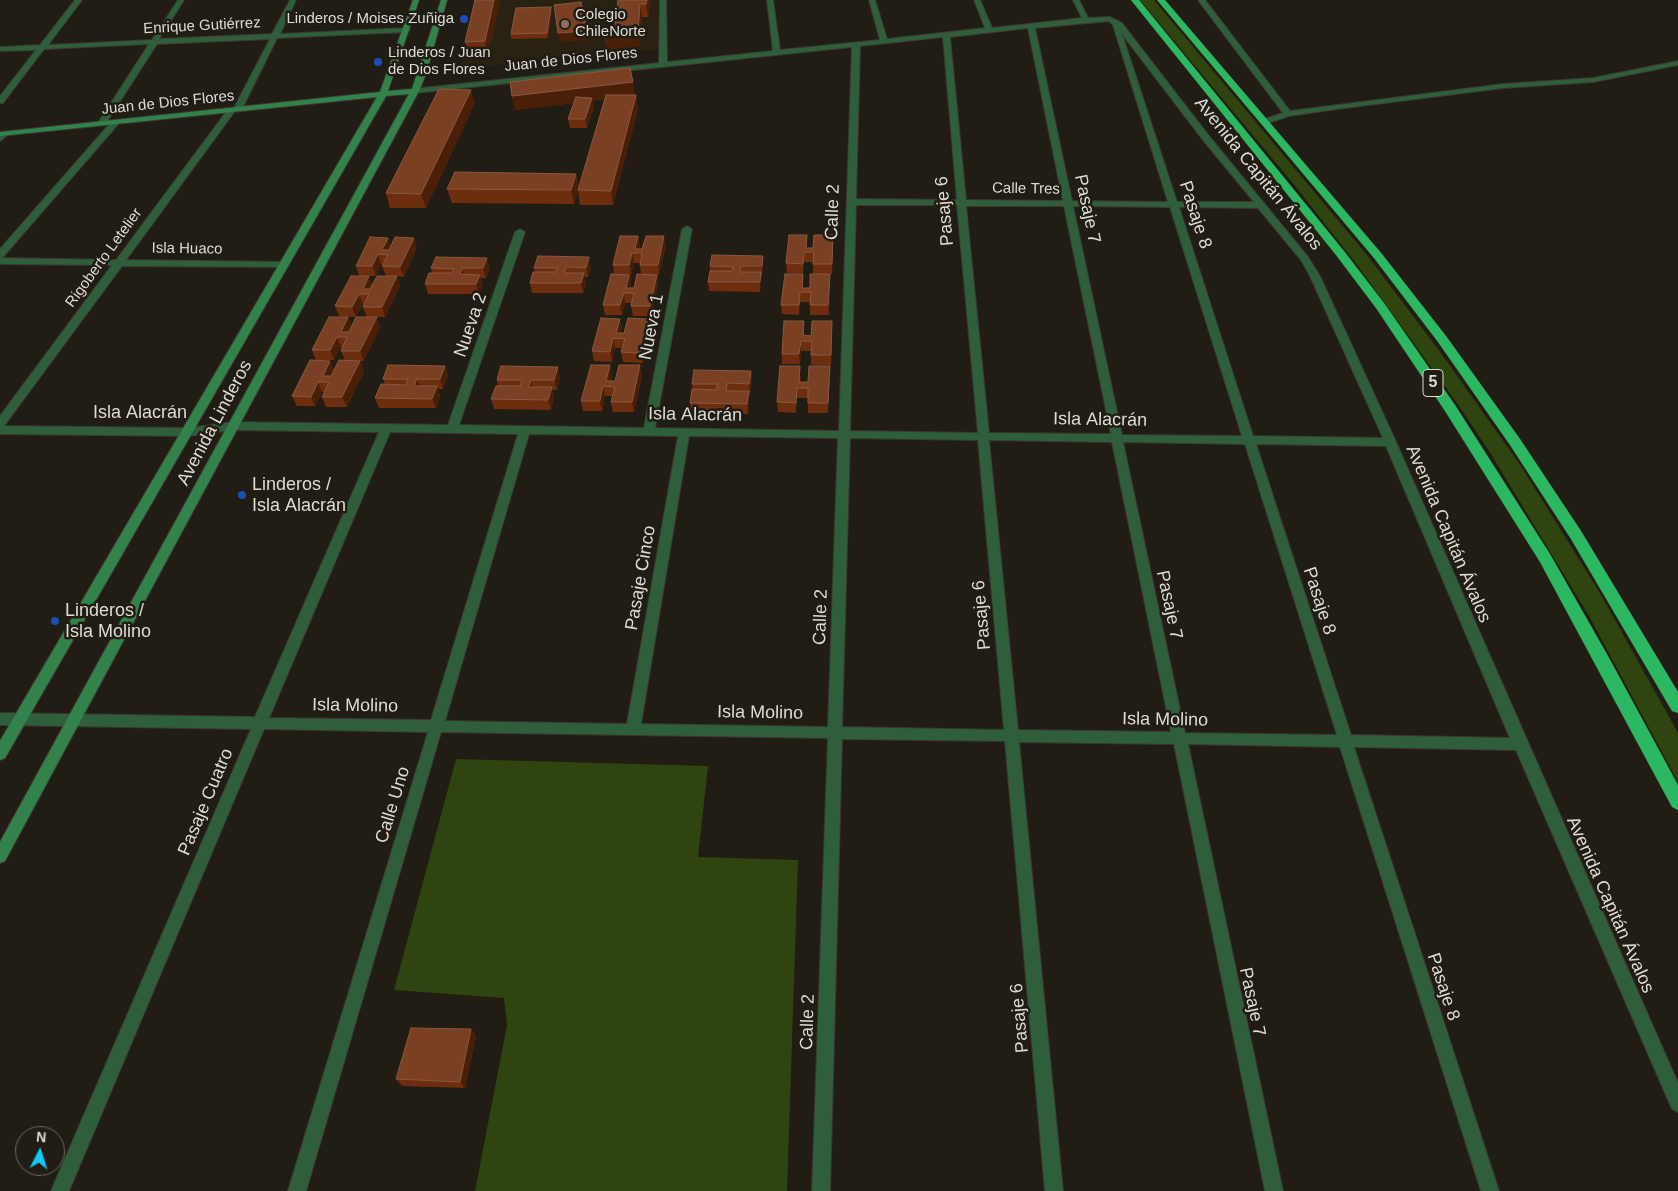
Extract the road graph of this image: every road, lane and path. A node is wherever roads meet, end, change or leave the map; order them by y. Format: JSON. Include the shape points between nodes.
{"nodes":[{"id":1,"x":79,"y":0,"type":"edge"},
{"id":2,"x":181,"y":0,"type":"edge"},
{"id":3,"x":293,"y":0,"type":"edge"},
{"id":4,"x":416,"y":0,"type":"edge"},
{"id":5,"x":444,"y":0,"type":"edge"},
{"id":6,"x":663,"y":0,"type":"edge"},
{"id":7,"x":770,"y":0,"type":"edge"},
{"id":8,"x":872,"y":0,"type":"edge"},
{"id":9,"x":977,"y":0,"type":"edge"},
{"id":10,"x":1076,"y":0,"type":"edge"},
{"id":11,"x":1135,"y":0,"type":"edge"},
{"id":12,"x":1161,"y":0,"type":"edge"},
{"id":13,"x":1201,"y":0,"type":"edge"},
{"id":14,"x":1086,"y":20,"type":"junction"},
{"id":15,"x":1115,"y":22,"type":"junction"},
{"id":16,"x":1031,"y":26,"type":"junction"},
{"id":17,"x":406,"y":30,"type":"junction"},
{"id":18,"x":990,"y":30,"type":"junction"},
{"id":19,"x":946,"y":35,"type":"junction"},
{"id":20,"x":274,"y":36,"type":"junction"},
{"id":21,"x":154,"y":42,"type":"junction"},
{"id":22,"x":884,"y":42,"type":"junction"},
{"id":23,"x":856,"y":45,"type":"junction"},
{"id":24,"x":42,"y":47,"type":"junction"},
{"id":25,"x":0,"y":49,"type":"edge"},
{"id":26,"x":777,"y":53,"type":"junction"},
{"id":27,"x":1678,"y":63,"type":"edge"},
{"id":28,"x":663,"y":65,"type":"junction"},
{"id":29,"x":415,"y":91,"type":"junction"},
{"id":30,"x":383,"y":94,"type":"junction"},
{"id":31,"x":0,"y":100,"type":"edge"},
{"id":32,"x":235,"y":110,"type":"junction"},
{"id":33,"x":1288,"y":114,"type":"junction"},
{"id":34,"x":116,"y":122,"type":"junction"},
{"id":35,"x":1265,"y":122,"type":"junction"},
{"id":36,"x":102,"y":124,"type":"junction"},
{"id":37,"x":2,"y":136,"type":"edge"},
{"id":38,"x":851,"y":202,"type":"junction"},
{"id":39,"x":962,"y":203,"type":"junction"},
{"id":40,"x":1068,"y":204,"type":"junction"},
{"id":41,"x":1174,"y":205,"type":"junction"},
{"id":42,"x":1260,"y":205,"type":"junction"},
{"id":43,"x":687,"y":229,"type":"dead end"},
{"id":44,"x":520,"y":232,"type":"dead end"},
{"id":45,"x":0,"y":255,"type":"edge"},
{"id":46,"x":0,"y":261,"type":"edge"},
{"id":47,"x":119,"y":263,"type":"junction"},
{"id":48,"x":284,"y":265,"type":"junction"},
{"id":49,"x":0,"y":424,"type":"edge"},
{"id":50,"x":233,"y":426,"type":"junction"},
{"id":51,"x":386,"y":428,"type":"junction"},
{"id":52,"x":452,"y":429,"type":"junction"},
{"id":53,"x":0,"y":430,"type":"edge"},
{"id":54,"x":525,"y":430,"type":"junction"},
{"id":55,"x":188,"y":432,"type":"junction"},
{"id":56,"x":649,"y":432,"type":"junction"},
{"id":57,"x":684,"y":432,"type":"junction"},
{"id":58,"x":844,"y":434,"type":"junction"},
{"id":59,"x":983,"y":436,"type":"junction"},
{"id":60,"x":1117,"y":438,"type":"junction"},
{"id":61,"x":1249,"y":440,"type":"junction"},
{"id":62,"x":1390,"y":442,"type":"junction"},
{"id":63,"x":1678,"y":706,"type":"edge"},
{"id":64,"x":0,"y":719,"type":"edge"},
{"id":65,"x":20,"y":720,"type":"junction"},
{"id":66,"x":74,"y":720,"type":"junction"},
{"id":67,"x":260,"y":724,"type":"junction"},
{"id":68,"x":436,"y":726,"type":"junction"},
{"id":69,"x":633,"y":730,"type":"junction"},
{"id":70,"x":835,"y":733,"type":"junction"},
{"id":71,"x":1011,"y":736,"type":"junction"},
{"id":72,"x":1179,"y":738,"type":"junction"},
{"id":73,"x":1346,"y":741,"type":"junction"},
{"id":74,"x":1520,"y":744,"type":"junction"},
{"id":75,"x":0,"y":754,"type":"edge"},
{"id":76,"x":1678,"y":802,"type":"edge"},
{"id":77,"x":0,"y":856,"type":"edge"},
{"id":78,"x":1678,"y":1103,"type":"edge"},
{"id":79,"x":60,"y":1191,"type":"edge"},
{"id":80,"x":297,"y":1191,"type":"edge"},
{"id":81,"x":821,"y":1191,"type":"edge"},
{"id":82,"x":1054,"y":1191,"type":"edge"},
{"id":83,"x":1274,"y":1191,"type":"edge"},
{"id":84,"x":1490,"y":1191,"type":"edge"}],
"edges":[{"from":1,"to":24,"type":"street"},
{"from":2,"to":21,"type":"street"},
{"from":3,"to":20,"type":"street","name":"Rigoberto Letelier"},
{"from":4,"to":17,"type":"street","name":"Avenida Linderos"},
{"from":5,"to":29,"type":"street","name":"Avenida Linderos"},
{"from":6,"to":28,"type":"street"},
{"from":7,"to":26,"type":"street"},
{"from":8,"to":22,"type":"street"},
{"from":9,"to":18,"type":"street"},
{"from":10,"to":14,"type":"street"},
{"from":11,"to":76,"type":"highway","name":"Avenida Capitán Ávalos","number":"5","via":[[1340,253],[1450,408],[1550,566]]},
{"from":12,"to":35,"type":"highway","name":"Avenida Capitán Ávalos","number":"5"},
{"from":13,"to":33,"type":"street"},
{"from":14,"to":15,"type":"street","name":"Juan de Dios Flores"},
{"from":14,"to":16,"type":"street","name":"Juan de Dios Flores"},
{"from":15,"to":41,"type":"street","name":"Pasaje 8"},
{"from":15,"to":42,"type":"street","name":"Avenida Capitán Ávalos"},
{"from":16,"to":18,"type":"street","name":"Juan de Dios Flores"},
{"from":16,"to":40,"type":"street","name":"Pasaje 7"},
{"from":17,"to":20,"type":"street","name":"Enrique Gutiérrez"},
{"from":17,"to":30,"type":"street","name":"Avenida Linderos"},
{"from":18,"to":19,"type":"street","name":"Juan de Dios Flores"},
{"from":19,"to":22,"type":"street","name":"Juan de Dios Flores"},
{"from":19,"to":39,"type":"street","name":"Pasaje 6"},
{"from":20,"to":21,"type":"street","name":"Enrique Gutiérrez"},
{"from":20,"to":32,"type":"street","name":"Rigoberto Letelier"},
{"from":21,"to":24,"type":"street","name":"Enrique Gutiérrez"},
{"from":21,"to":36,"type":"street"},
{"from":22,"to":23,"type":"street","name":"Juan de Dios Flores"},
{"from":23,"to":26,"type":"street","name":"Juan de Dios Flores"},
{"from":23,"to":38,"type":"street","name":"Calle 2"},
{"from":24,"to":25,"type":"street","name":"Enrique Gutiérrez"},
{"from":24,"to":31,"type":"street"},
{"from":26,"to":28,"type":"street","name":"Juan de Dios Flores"},
{"from":27,"to":33,"type":"street","via":[[1593,80],[1503,86]]},
{"from":28,"to":29,"type":"street","name":"Juan de Dios Flores"},
{"from":29,"to":30,"type":"street","name":"Juan de Dios Flores"},
{"from":29,"to":50,"type":"street","name":"Avenida Linderos"},
{"from":30,"to":32,"type":"street","name":"Juan de Dios Flores"},
{"from":30,"to":48,"type":"street","name":"Avenida Linderos"},
{"from":32,"to":34,"type":"street","name":"Juan de Dios Flores"},
{"from":32,"to":47,"type":"street","name":"Rigoberto Letelier"},
{"from":33,"to":35,"type":"street"},
{"from":34,"to":36,"type":"street","name":"Juan de Dios Flores"},
{"from":34,"to":45,"type":"street"},
{"from":35,"to":63,"type":"highway","name":"Avenida Capitán Ávalos","number":"5","via":[[1396,279],[1500,421],[1576,535]]},
{"from":36,"to":37,"type":"street","name":"Juan de Dios Flores"},
{"from":38,"to":39,"type":"street","name":"Calle Tres"},
{"from":38,"to":58,"type":"street","name":"Calle 2"},
{"from":39,"to":40,"type":"street","name":"Calle Tres"},
{"from":39,"to":59,"type":"street","name":"Pasaje 6"},
{"from":40,"to":41,"type":"street","name":"Calle Tres"},
{"from":40,"to":60,"type":"street","name":"Pasaje 7"},
{"from":41,"to":42,"type":"street","name":"Calle Tres"},
{"from":41,"to":61,"type":"street","name":"Pasaje 8"},
{"from":42,"to":62,"type":"street","name":"Avenida Capitán Ávalos","via":[[1315,276]]},
{"from":43,"to":56,"type":"street","name":"Nueva 1"},
{"from":44,"to":52,"type":"street","name":"Nueva 2"},
{"from":46,"to":47,"type":"street","name":"Isla Huaco"},
{"from":47,"to":48,"type":"street","name":"Isla Huaco"},
{"from":47,"to":49,"type":"street","name":"Rigoberto Letelier"},
{"from":48,"to":55,"type":"street","name":"Avenida Linderos"},
{"from":50,"to":51,"type":"street","name":"Isla Alacrán"},
{"from":50,"to":55,"type":"street","name":"Isla Alacrán"},
{"from":50,"to":66,"type":"street","name":"Avenida Linderos"},
{"from":51,"to":52,"type":"street","name":"Isla Alacrán"},
{"from":51,"to":67,"type":"street","name":"Pasaje Cuatro"},
{"from":52,"to":54,"type":"street","name":"Isla Alacrán"},
{"from":53,"to":55,"type":"street","name":"Isla Alacrán"},
{"from":54,"to":56,"type":"street","name":"Isla Alacrán"},
{"from":54,"to":68,"type":"street","name":"Calle Uno"},
{"from":55,"to":65,"type":"street","name":"Avenida Linderos"},
{"from":56,"to":57,"type":"street","name":"Isla Alacrán"},
{"from":57,"to":58,"type":"street","name":"Isla Alacrán"},
{"from":57,"to":69,"type":"street","name":"Pasaje Cinco"},
{"from":58,"to":59,"type":"street","name":"Isla Alacrán"},
{"from":58,"to":70,"type":"street","name":"Calle 2"},
{"from":59,"to":60,"type":"street","name":"Isla Alacrán"},
{"from":59,"to":71,"type":"street","name":"Pasaje 6"},
{"from":60,"to":61,"type":"street","name":"Isla Alacrán"},
{"from":60,"to":72,"type":"street","name":"Pasaje 7"},
{"from":61,"to":62,"type":"street","name":"Isla Alacrán"},
{"from":61,"to":73,"type":"street","name":"Pasaje 8"},
{"from":62,"to":74,"type":"street","name":"Avenida Capitán Ávalos"},
{"from":64,"to":65,"type":"street","name":"Isla Molino"},
{"from":65,"to":66,"type":"street","name":"Isla Molino"},
{"from":65,"to":75,"type":"street","name":"Avenida Linderos"},
{"from":66,"to":67,"type":"street","name":"Isla Molino"},
{"from":66,"to":77,"type":"street","name":"Avenida Linderos"},
{"from":67,"to":68,"type":"street","name":"Isla Molino"},
{"from":67,"to":79,"type":"street","name":"Pasaje Cuatro"},
{"from":68,"to":69,"type":"street","name":"Isla Molino"},
{"from":68,"to":80,"type":"street","name":"Calle Uno"},
{"from":69,"to":70,"type":"street","name":"Isla Molino"},
{"from":70,"to":71,"type":"street","name":"Isla Molino"},
{"from":70,"to":81,"type":"street","name":"Calle 2"},
{"from":71,"to":72,"type":"street","name":"Isla Molino"},
{"from":71,"to":82,"type":"street","name":"Pasaje 6"},
{"from":72,"to":73,"type":"street","name":"Isla Molino"},
{"from":72,"to":83,"type":"street","name":"Pasaje 7"},
{"from":73,"to":74,"type":"street","name":"Isla Molino"},
{"from":73,"to":84,"type":"street","name":"Pasaje 8"},
{"from":74,"to":78,"type":"street","name":"Avenida Capitán Ávalos"}]}
